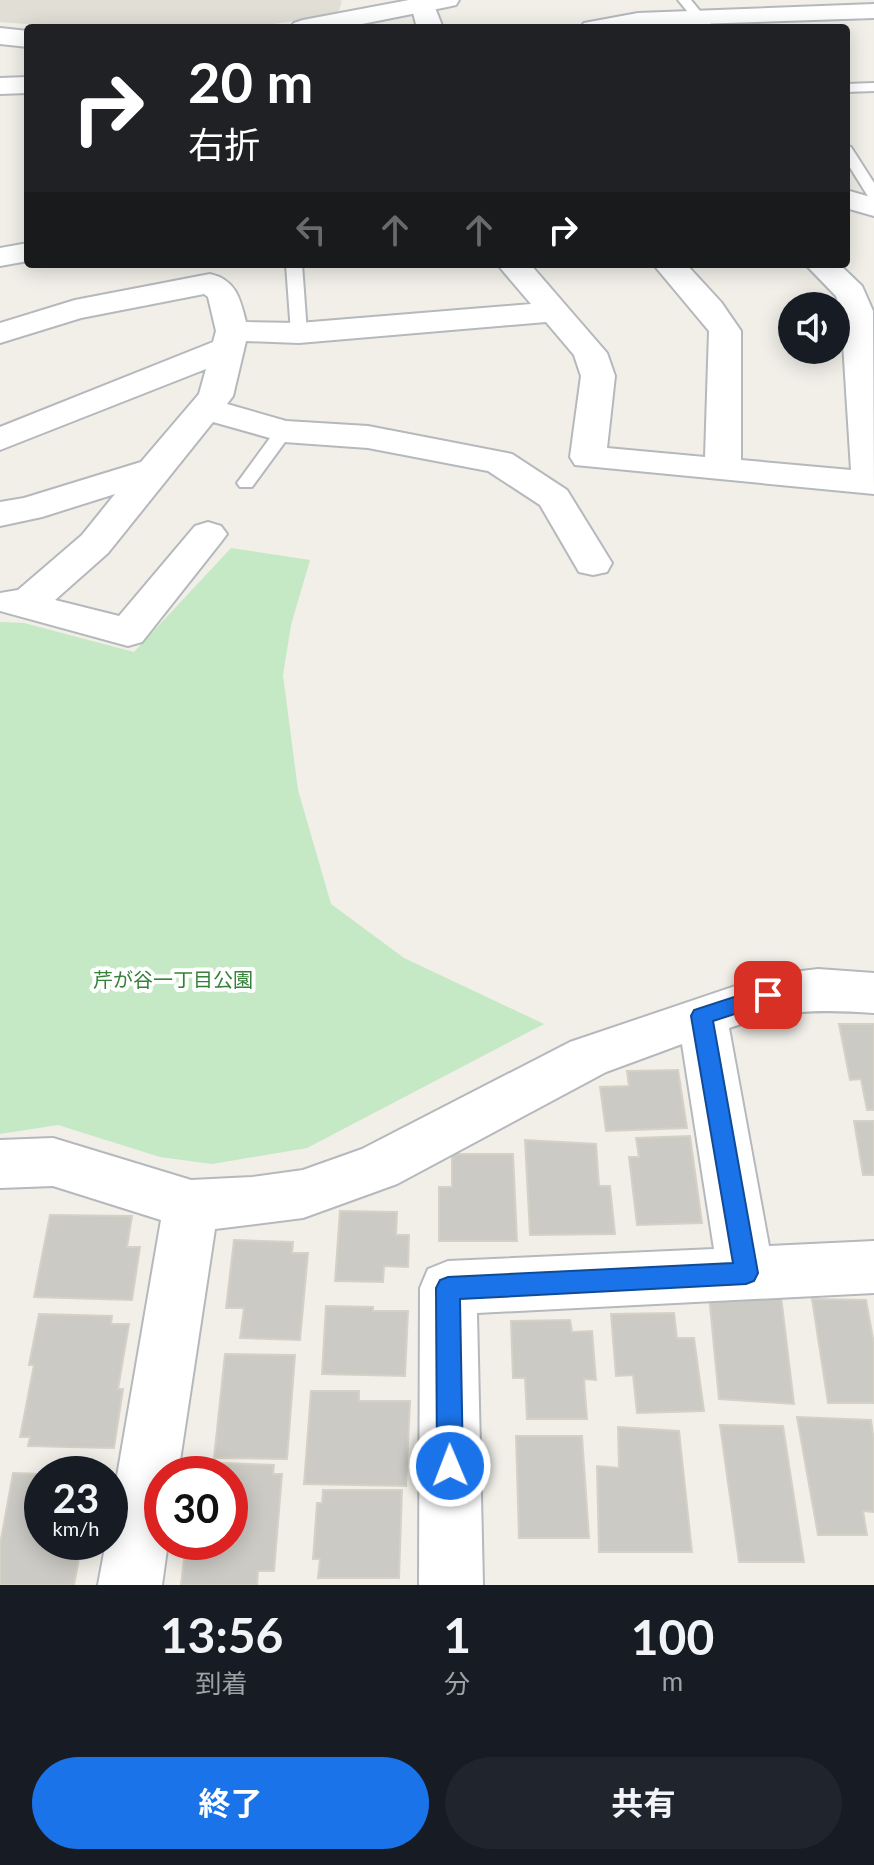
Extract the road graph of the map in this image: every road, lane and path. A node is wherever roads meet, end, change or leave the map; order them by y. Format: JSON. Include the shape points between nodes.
{"nodes":[{"id":1,"x":434,"y":11,"type":"edge"},
{"id":2,"x":874,"y":11,"type":"edge"},
{"id":3,"x":697,"y":16,"type":"edge"},
{"id":4,"x":334,"y":24,"type":"edge"},
{"id":5,"x":619,"y":24,"type":"edge"},
{"id":6,"x":0,"y":36,"type":"edge"},
{"id":7,"x":24,"y":39,"type":"edge"},
{"id":8,"x":24,"y":85,"type":"edge"},
{"id":9,"x":0,"y":86,"type":"edge"},
{"id":10,"x":874,"y":87,"type":"edge"},
{"id":11,"x":850,"y":88,"type":"edge"},
{"id":12,"x":850,"y":156,"type":"edge"},
{"id":13,"x":874,"y":195,"type":"edge"},
{"id":14,"x":850,"y":200,"type":"edge"},
{"id":15,"x":874,"y":207,"type":"edge"},
{"id":16,"x":24,"y":253,"type":"edge"},
{"id":17,"x":0,"y":257,"type":"edge"},
{"id":18,"x":294,"y":268,"type":"edge"},
{"id":19,"x":516,"y":268,"type":"edge"},
{"id":20,"x":673,"y":268,"type":"edge"},
{"id":21,"x":825,"y":268,"type":"edge"},
{"id":22,"x":554,"y":312,"type":"junction"},
{"id":23,"x":0,"y":333,"type":"edge"},
{"id":24,"x":299,"y":333,"type":"junction"},
{"id":25,"x":230,"y":340,"type":"junction"},
{"id":26,"x":205,"y":409,"type":"junction"},
{"id":27,"x":284,"y":431,"type":"junction"},
{"id":28,"x":0,"y":439,"type":"edge"},
{"id":29,"x":723,"y":469,"type":"junction"},
{"id":30,"x":154,"y":470,"type":"junction"},
{"id":31,"x":246,"y":483,"type":"dead end"},
{"id":32,"x":872,"y":483,"type":"edge"},
{"id":33,"x":0,"y":514,"type":"edge"},
{"id":34,"x":208,"y":534,"type":"dead end"},
{"id":35,"x":593,"y":563,"type":"dead end"},
{"id":36,"x":874,"y":993,"type":"edge"},
{"id":37,"x":702,"y":1016,"type":"junction"},
{"id":38,"x":0,"y":1164,"type":"edge"},
{"id":39,"x":191,"y":1205,"type":"junction"},
{"id":40,"x":874,"y":1267,"type":"edge"},
{"id":41,"x":746,"y":1273,"type":"junction"},
{"id":42,"x":130,"y":1585,"type":"edge"},
{"id":43,"x":451,"y":1585,"type":"edge"}],
"edges":[{"from":1,"to":4,"type":"street"},
{"from":2,"to":3,"type":"street"},
{"from":3,"to":5,"type":"street"},
{"from":6,"to":7,"type":"street"},
{"from":8,"to":9,"type":"street"},
{"from":10,"to":11,"type":"lane"},
{"from":12,"to":13,"type":"lane"},
{"from":14,"to":15,"type":"street"},
{"from":16,"to":17,"type":"street"},
{"from":18,"to":24,"type":"lane"},
{"from":19,"to":22,"type":"street"},
{"from":20,"to":29,"type":"street","via":[[725,331]]},
{"from":21,"to":32,"type":"street","via":[[851,293],[857,311]]},
{"from":22,"to":24,"type":"street"},
{"from":22,"to":29,"type":"street","via":[[590,353],[598,376],[588,457]]},
{"from":23,"to":25,"type":"street","via":[[75,310],[210,283],[223,293]]},
{"from":24,"to":25,"type":"street"},
{"from":25,"to":26,"type":"street","via":[[216,396]]},
{"from":25,"to":28,"type":"street"},
{"from":26,"to":27,"type":"street"},
{"from":26,"to":30,"type":"street"},
{"from":27,"to":31,"type":"lane"},
{"from":27,"to":35,"type":"street","via":[[368,437],[499,462],[554,498]]},
{"from":29,"to":32,"type":"street"},
{"from":30,"to":33,"type":"street"},
{"from":30,"to":34,"type":"street","via":[[95,544],[19,604],[128,632]]},
{"from":36,"to":37,"type":"street","via":[[818,989],[768,995]]},
{"from":37,"to":39,"type":"street","via":[[588,1057],[366,1172],[303,1194]]},
{"from":37,"to":41,"type":"street"},
{"from":38,"to":39,"type":"street","via":[[53,1162]]},
{"from":39,"to":42,"type":"street"},
{"from":40,"to":41,"type":"street"},
{"from":41,"to":43,"type":"street","via":[[448,1288]]}]}
